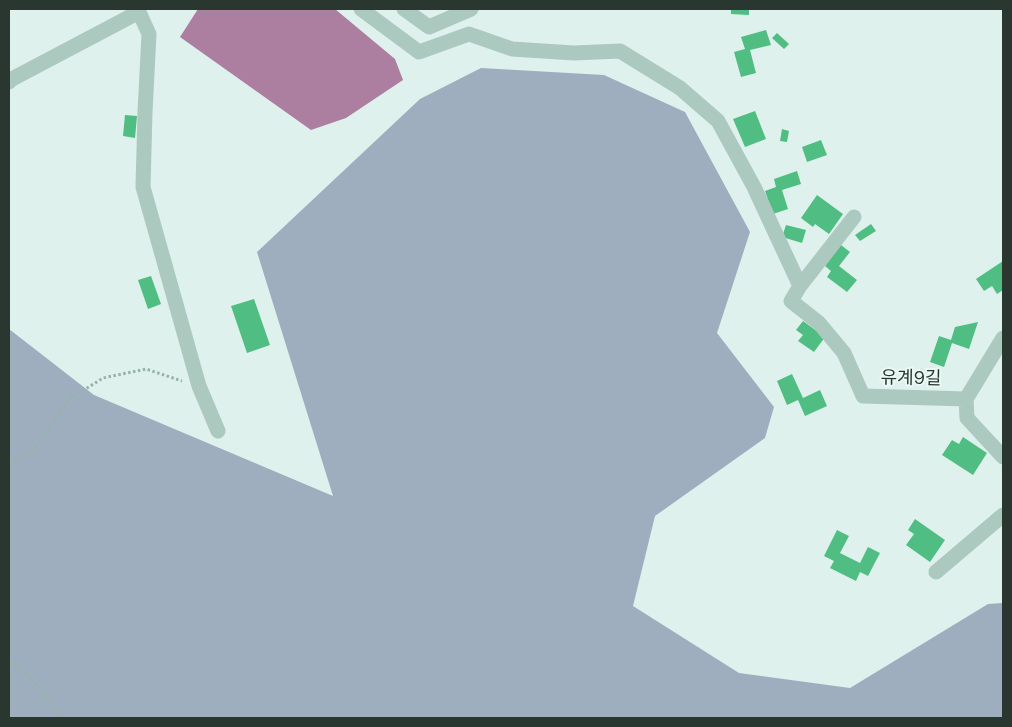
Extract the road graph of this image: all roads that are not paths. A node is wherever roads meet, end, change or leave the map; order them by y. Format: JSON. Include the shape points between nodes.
{"nodes":[{"id":1,"x":361,"y":9,"type":"edge"},
{"id":2,"x":404,"y":9,"type":"edge"},
{"id":3,"x":471,"y":9,"type":"edge"},
{"id":4,"x":9,"y":82,"type":"edge"},
{"id":5,"x":854,"y":217,"type":"dead end"},
{"id":6,"x":800,"y":286,"type":"junction"},
{"id":7,"x":1003,"y":338,"type":"edge"},
{"id":8,"x":966,"y":399,"type":"junction"},
{"id":9,"x":218,"y":432,"type":"dead end"},
{"id":10,"x":1003,"y":457,"type":"edge"},
{"id":11,"x":1003,"y":515,"type":"edge"},
{"id":12,"x":936,"y":572,"type":"dead end"}],
"edges":[{"from":1,"to":6,"type":"street","via":[[419,52],[469,34],[512,48],[574,53],[620,51],[680,88],[718,120],[754,187]]},
{"from":2,"to":3,"type":"street","via":[[429,27]]},
{"from":4,"to":9,"type":"street","via":[[139,12],[149,34],[143,187],[200,386]]},
{"from":5,"to":6,"type":"street","name":"유계9길"},
{"from":6,"to":8,"type":"street","name":"유계9길","via":[[791,301],[819,323],[844,353],[863,396]]},
{"from":7,"to":8,"type":"street","name":"유계9길"},
{"from":8,"to":10,"type":"street","via":[[967,418]]},
{"from":11,"to":12,"type":"street"}]}
